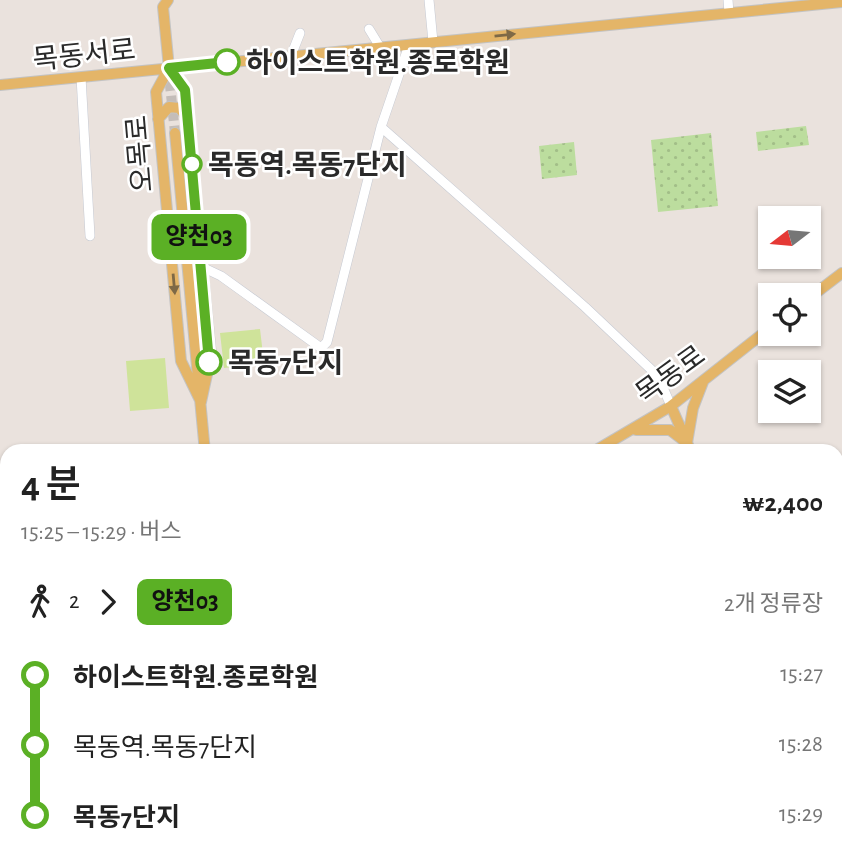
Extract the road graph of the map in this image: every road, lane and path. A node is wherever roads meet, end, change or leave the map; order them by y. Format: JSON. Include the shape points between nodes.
{"nodes":[{"id":1,"x":429,"y":0,"type":"edge"},
{"id":2,"x":728,"y":0,"type":"edge"},
{"id":3,"x":162,"y":2,"type":"edge"},
{"id":4,"x":842,"y":2,"type":"edge"},
{"id":5,"x":729,"y":13,"type":"junction"},
{"id":6,"x":369,"y":29,"type":"dead end"},
{"id":7,"x":300,"y":33,"type":"dead end"},
{"id":8,"x":433,"y":42,"type":"junction"},
{"id":9,"x":410,"y":44,"type":"junction"},
{"id":10,"x":380,"y":47,"type":"junction"},
{"id":11,"x":291,"y":56,"type":"junction"},
{"id":12,"x":169,"y":68,"type":"junction"},
{"id":13,"x":81,"y":77,"type":"junction"},
{"id":14,"x":0,"y":85,"type":"edge"},
{"id":15,"x":158,"y":119,"type":"junction"},
{"id":16,"x":188,"y":120,"type":"junction"},
{"id":17,"x":381,"y":127,"type":"junction"},
{"id":18,"x":175,"y":133,"type":"tunnel mouth"},
{"id":19,"x":90,"y":236,"type":"dead end"},
{"id":20,"x":202,"y":267,"type":"junction"},
{"id":21,"x":840,"y":273,"type":"edge"},
{"id":22,"x":821,"y":288,"type":"edge"},
{"id":23,"x":758,"y":337,"type":"edge"},
{"id":24,"x":705,"y":379,"type":"junction"},
{"id":25,"x":201,"y":402,"type":"junction"},
{"id":26,"x":671,"y":405,"type":"junction"},
{"id":27,"x":629,"y":430,"type":"junction"},
{"id":28,"x":204,"y":444,"type":"edge"},
{"id":29,"x":606,"y":444,"type":"edge"},
{"id":30,"x":686,"y":444,"type":"edge"},
{"id":31,"x":688,"y":444,"type":"edge"},
{"id":32,"x":689,"y":444,"type":"edge"}],
"edges":[{"from":1,"to":8,"type":"street"},
{"from":2,"to":5,"type":"street"},
{"from":3,"to":12,"type":"main road","name":"오목로"},
{"from":4,"to":5,"type":"main road","name":"목동서로"},
{"from":8,"to":5,"type":"main road","name":"목동서로","one_way":true},
{"from":6,"to":10,"type":"street"},
{"from":7,"to":11,"type":"street"},
{"from":8,"to":9,"type":"main road","name":"목동서로"},
{"from":9,"to":10,"type":"main road","name":"목동서로"},
{"from":9,"to":17,"type":"street"},
{"from":10,"to":11,"type":"main road","name":"목동서로"},
{"from":11,"to":12,"type":"main road","name":"목동서로"},
{"from":12,"to":13,"type":"main road","name":"목동서로"},
{"from":12,"to":15,"type":"main road","name":"오목로","via":[[156,92]]},
{"from":12,"to":16,"type":"main road","name":"오목로","via":[[185,90]]},
{"from":13,"to":14,"type":"main road","name":"목동서로"},
{"from":13,"to":19,"type":"street"},
{"from":15,"to":16,"type":"main road","via":[[164,110],[176,107]]},
{"from":15,"to":25,"type":"main road","name":"오목로","one_way":true,"via":[[181,360]]},
{"from":16,"to":20,"type":"main road","name":"오목로"},
{"from":17,"to":20,"type":"street","via":[[327,342],[321,348]]},
{"from":17,"to":26,"type":"street","via":[[658,376]]},
{"from":18,"to":25,"type":"main road","name":"오목로"},
{"from":20,"to":25,"type":"main road","name":"오목로","via":[[211,356]]},
{"from":21,"to":22,"type":"main road"},
{"from":23,"to":24,"type":"main road","name":"목동로"},
{"from":24,"to":26,"type":"main road","name":"목동로"},
{"from":24,"to":32,"type":"main road","via":[[692,409]]},
{"from":25,"to":28,"type":"main road","name":"오목로"},
{"from":26,"to":27,"type":"main road","name":"목동로"},
{"from":26,"to":31,"type":"main road"},
{"from":27,"to":29,"type":"main road","name":"목동로"},
{"from":27,"to":30,"type":"main road","via":[[670,429]]}]}
